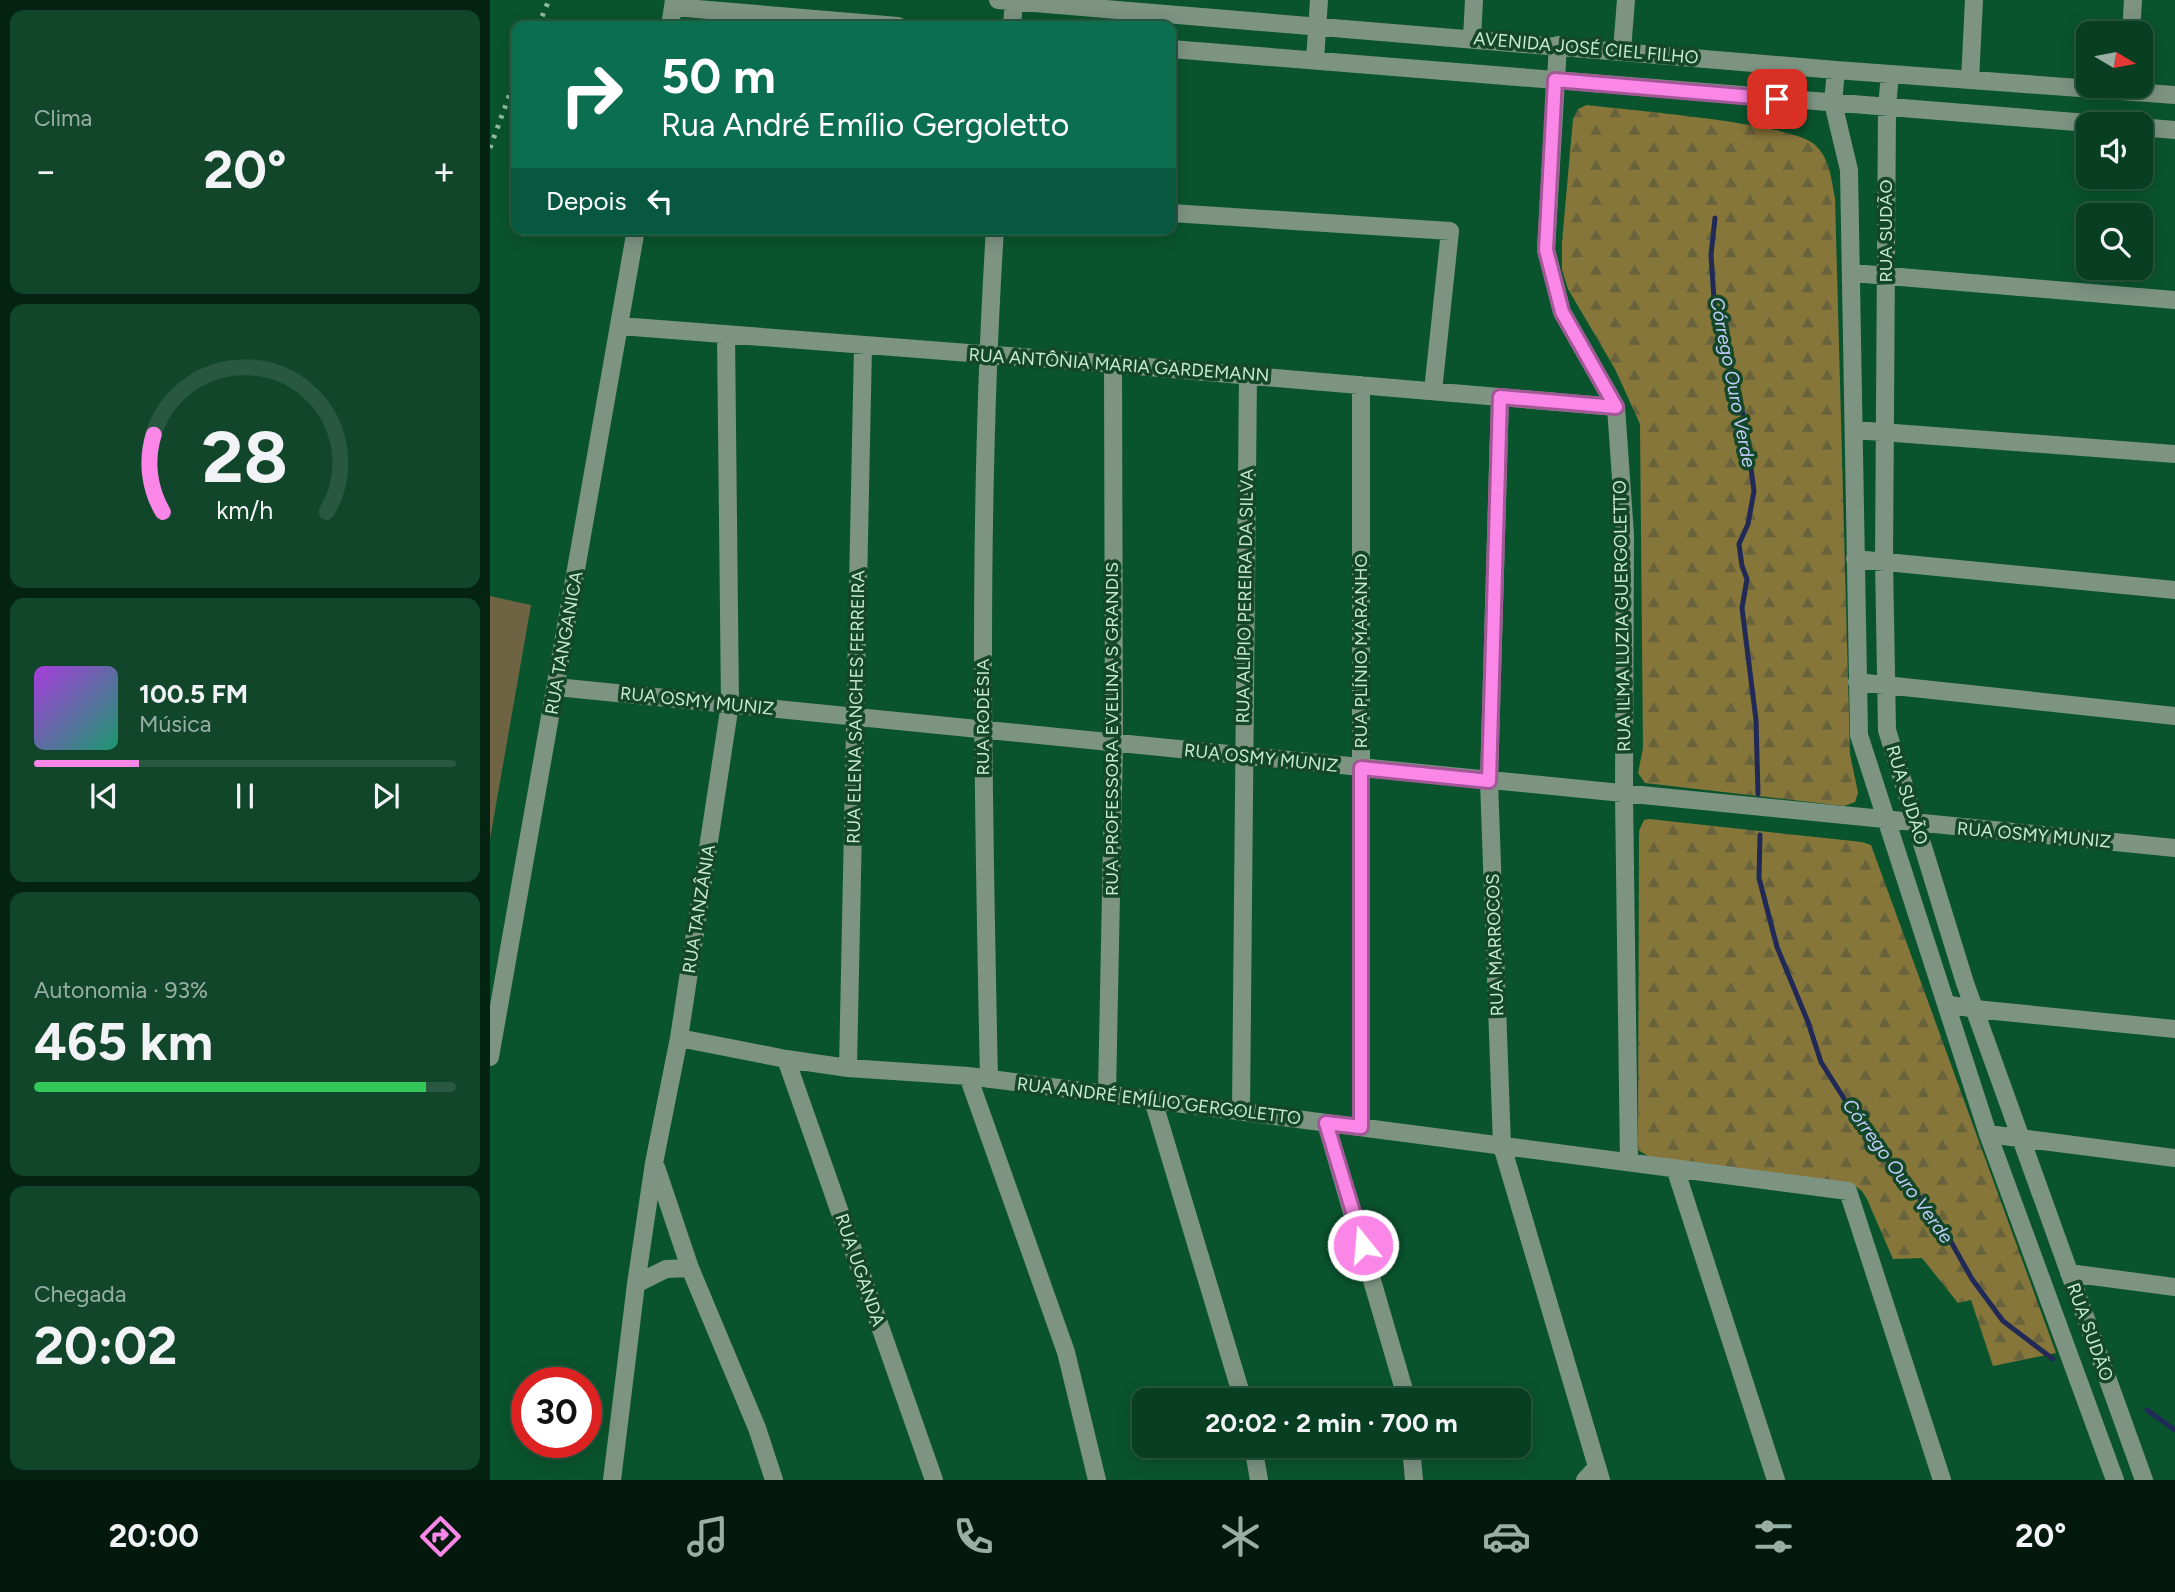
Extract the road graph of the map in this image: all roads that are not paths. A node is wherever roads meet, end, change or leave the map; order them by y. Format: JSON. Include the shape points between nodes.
{"nodes":[{"id":1,"x":1009,"y":0,"type":"edge"},
{"id":2,"x":1320,"y":0,"type":"edge"},
{"id":3,"x":1474,"y":0,"type":"edge"},
{"id":4,"x":1626,"y":0,"type":"edge"},
{"id":5,"x":1974,"y":0,"type":"edge"},
{"id":6,"x":2133,"y":0,"type":"edge"},
{"id":7,"x":674,"y":4,"type":"edge"},
{"id":8,"x":1162,"y":7,"type":"edge"},
{"id":9,"x":847,"y":21,"type":"edge"},
{"id":10,"x":1011,"y":21,"type":"edge"},
{"id":11,"x":2132,"y":21,"type":"edge"},
{"id":12,"x":1317,"y":26,"type":"junction"},
{"id":13,"x":1472,"y":38,"type":"junction"},
{"id":14,"x":1558,"y":45,"type":"junction"},
{"id":15,"x":1176,"y":49,"type":"edge"},
{"id":16,"x":1622,"y":50,"type":"junction"},
{"id":17,"x":1315,"y":60,"type":"junction"},
{"id":18,"x":1836,"y":70,"type":"junction"},
{"id":19,"x":1890,"y":74,"type":"junction"},
{"id":20,"x":1555,"y":80,"type":"junction"},
{"id":21,"x":1970,"y":80,"type":"junction"},
{"id":22,"x":2076,"y":85,"type":"edge"},
{"id":23,"x":2153,"y":92,"type":"edge"},
{"id":24,"x":2175,"y":95,"type":"edge"},
{"id":25,"x":1833,"y":103,"type":"junction"},
{"id":26,"x":1887,"y":107,"type":"junction"},
{"id":27,"x":2076,"y":122,"type":"edge"},
{"id":28,"x":2153,"y":128,"type":"edge"},
{"id":29,"x":2175,"y":130,"type":"edge"},
{"id":30,"x":1176,"y":213,"type":"edge"},
{"id":31,"x":635,"y":235,"type":"edge"},
{"id":32,"x":995,"y":235,"type":"edge"},
{"id":33,"x":1853,"y":272,"type":"junction"},
{"id":34,"x":1886,"y":275,"type":"junction"},
{"id":35,"x":2175,"y":300,"type":"edge"},
{"id":36,"x":620,"y":326,"type":"junction"},
{"id":37,"x":726,"y":334,"type":"junction"},
{"id":38,"x":863,"y":346,"type":"junction"},
{"id":39,"x":987,"y":355,"type":"junction"},
{"id":40,"x":1113,"y":364,"type":"junction"},
{"id":41,"x":1248,"y":375,"type":"junction"},
{"id":42,"x":1361,"y":385,"type":"junction"},
{"id":43,"x":1433,"y":391,"type":"junction"},
{"id":44,"x":1500,"y":397,"type":"junction"},
{"id":45,"x":1616,"y":407,"type":"junction"},
{"id":46,"x":1855,"y":430,"type":"junction"},
{"id":47,"x":1885,"y":431,"type":"junction"},
{"id":48,"x":2175,"y":454,"type":"edge"},
{"id":49,"x":1856,"y":559,"type":"junction"},
{"id":50,"x":1884,"y":561,"type":"junction"},
{"id":51,"x":2175,"y":590,"type":"edge"},
{"id":52,"x":1857,"y":682,"type":"junction"},
{"id":53,"x":1885,"y":685,"type":"junction"},
{"id":54,"x":556,"y":687,"type":"junction"},
{"id":55,"x":730,"y":704,"type":"junction"},
{"id":56,"x":2175,"y":716,"type":"edge"},
{"id":57,"x":856,"y":717,"type":"junction"},
{"id":58,"x":982,"y":730,"type":"junction"},
{"id":59,"x":1114,"y":743,"type":"junction"},
{"id":60,"x":1244,"y":756,"type":"junction"},
{"id":61,"x":1361,"y":768,"type":"junction"},
{"id":62,"x":1489,"y":781,"type":"junction"},
{"id":63,"x":1624,"y":794,"type":"junction"},
{"id":64,"x":1886,"y":821,"type":"junction"},
{"id":65,"x":1916,"y":824,"type":"junction"},
{"id":66,"x":2175,"y":848,"type":"edge"},
{"id":67,"x":1946,"y":1004,"type":"junction"},
{"id":68,"x":1975,"y":1009,"type":"junction"},
{"id":69,"x":2175,"y":1029,"type":"edge"},
{"id":70,"x":679,"y":1038,"type":"junction"},
{"id":71,"x":490,"y":1056,"type":"edge"},
{"id":72,"x":786,"y":1059,"type":"junction"},
{"id":73,"x":848,"y":1068,"type":"junction"},
{"id":74,"x":968,"y":1076,"type":"junction"},
{"id":75,"x":989,"y":1079,"type":"junction"},
{"id":76,"x":1107,"y":1094,"type":"junction"},
{"id":77,"x":1153,"y":1100,"type":"junction"},
{"id":78,"x":1241,"y":1112,"type":"junction"},
{"id":79,"x":1326,"y":1123,"type":"junction"},
{"id":80,"x":1361,"y":1127,"type":"junction"},
{"id":81,"x":1988,"y":1134,"type":"junction"},
{"id":82,"x":2021,"y":1139,"type":"junction"},
{"id":83,"x":1502,"y":1146,"type":"junction"},
{"id":84,"x":2175,"y":1158,"type":"edge"},
{"id":85,"x":1629,"y":1162,"type":"junction"},
{"id":86,"x":654,"y":1163,"type":"junction"},
{"id":87,"x":1675,"y":1168,"type":"junction"},
{"id":88,"x":690,"y":1268,"type":"junction"},
{"id":89,"x":2069,"y":1273,"type":"junction"},
{"id":90,"x":636,"y":1284,"type":"junction"},
{"id":91,"x":2175,"y":1287,"type":"edge"},
{"id":92,"x":1240,"y":1388,"type":"edge"},
{"id":93,"x":1405,"y":1388,"type":"edge"},
{"id":94,"x":1255,"y":1458,"type":"edge"},
{"id":95,"x":1412,"y":1458,"type":"edge"},
{"id":96,"x":2141,"y":1471,"type":"edge"},
{"id":97,"x":2112,"y":1472,"type":"edge"},
{"id":98,"x":1594,"y":1476,"type":"edge"},
{"id":99,"x":612,"y":1480,"type":"edge"},
{"id":100,"x":774,"y":1480,"type":"edge"},
{"id":101,"x":934,"y":1480,"type":"edge"},
{"id":102,"x":1097,"y":1480,"type":"edge"},
{"id":103,"x":1259,"y":1480,"type":"edge"},
{"id":104,"x":1414,"y":1480,"type":"edge"},
{"id":105,"x":1776,"y":1480,"type":"edge"},
{"id":106,"x":1942,"y":1480,"type":"edge"}],
"edges":[{"from":1,"to":8,"type":"street","name":"AVENIDA JOSÉ CIEL FILHO"},
{"from":1,"to":10,"type":"street"},
{"from":2,"to":12,"type":"street"},
{"from":3,"to":13,"type":"street"},
{"from":4,"to":16,"type":"street"},
{"from":5,"to":21,"type":"street"},
{"from":6,"to":11,"type":"street"},
{"from":7,"to":9,"type":"street"},
{"from":8,"to":12,"type":"street","name":"AVENIDA JOSÉ CIEL FILHO"},
{"from":12,"to":13,"type":"street","name":"AVENIDA JOSÉ CIEL FILHO"},
{"from":12,"to":17,"type":"street"},
{"from":13,"to":14,"type":"street","name":"AVENIDA JOSÉ CIEL FILHO"},
{"from":14,"to":16,"type":"street","name":"AVENIDA JOSÉ CIEL FILHO"},
{"from":14,"to":20,"type":"street","name":"RUA ILMA LUZIA GUERGOLETTO"},
{"from":15,"to":17,"type":"street","name":"AVENIDA JOSÉ CIEL FILHO"},
{"from":16,"to":18,"type":"street","name":"AVENIDA JOSÉ CIEL FILHO"},
{"from":17,"to":20,"type":"street","name":"AVENIDA JOSÉ CIEL FILHO"},
{"from":18,"to":19,"type":"street","name":"AVENIDA JOSÉ CIEL FILHO"},
{"from":18,"to":25,"type":"street","name":"RUA SUDÃO"},
{"from":19,"to":21,"type":"street","name":"AVENIDA JOSÉ CIEL FILHO"},
{"from":19,"to":26,"type":"street","name":"RUA SUDÃO"},
{"from":20,"to":25,"type":"street","name":"AVENIDA JOSÉ CIEL FILHO"},
{"from":20,"to":45,"type":"street","name":"RUA ILMA LUZIA GUERGOLETTO","via":[[1546,250],[1562,312]]},
{"from":21,"to":22,"type":"street","name":"AVENIDA JOSÉ CIEL FILHO"},
{"from":23,"to":24,"type":"street","name":"AVENIDA JOSÉ CIEL FILHO"},
{"from":25,"to":26,"type":"street","name":"AVENIDA JOSÉ CIEL FILHO"},
{"from":25,"to":33,"type":"street","name":"RUA SUDÃO","via":[[1849,170]]},
{"from":26,"to":27,"type":"street","name":"AVENIDA JOSÉ CIEL FILHO"},
{"from":26,"to":34,"type":"street","name":"RUA SUDÃO"},
{"from":28,"to":29,"type":"street"},
{"from":30,"to":43,"type":"street","via":[[1450,231]]},
{"from":31,"to":36,"type":"street","name":"RUA TANGANICA"},
{"from":32,"to":39,"type":"street","name":"RUA RODÉSIA"},
{"from":33,"to":34,"type":"street"},
{"from":33,"to":46,"type":"street","name":"RUA SUDÃO"},
{"from":34,"to":35,"type":"street"},
{"from":34,"to":47,"type":"street","name":"RUA SUDÃO"},
{"from":36,"to":37,"type":"street","name":"RUA ANTÔNIA MARIA GARDEMANN"},
{"from":36,"to":54,"type":"street","name":"RUA TANGANICA"},
{"from":37,"to":38,"type":"street","name":"RUA ANTÔNIA MARIA GARDEMANN"},
{"from":37,"to":55,"type":"street","name":"RUA TANZÂNIA"},
{"from":38,"to":39,"type":"street","name":"RUA ANTÔNIA MARIA GARDEMANN"},
{"from":38,"to":57,"type":"street","name":"RUA ELENA SANCHES FERREIRA"},
{"from":39,"to":40,"type":"street","name":"RUA ANTÔNIA MARIA GARDEMANN"},
{"from":39,"to":58,"type":"street","name":"RUA RODÉSIA"},
{"from":40,"to":41,"type":"street","name":"RUA ANTÔNIA MARIA GARDEMANN"},
{"from":40,"to":59,"type":"street","name":"RUA PROFESSORA EVELINA S GRANDIS"},
{"from":41,"to":42,"type":"street","name":"RUA ANTÔNIA MARIA GARDEMANN"},
{"from":41,"to":60,"type":"street","name":"RUA ALÍPIO PEREIRA DA SILVA"},
{"from":42,"to":43,"type":"street","name":"RUA ANTÔNIA MARIA GARDEMANN"},
{"from":42,"to":61,"type":"street","name":"RUA PLÍNIO MARANHO"},
{"from":43,"to":44,"type":"street","name":"RUA ANTÔNIA MARIA GARDEMANN"},
{"from":44,"to":45,"type":"street","name":"RUA ANTÔNIA MARIA GARDEMANN"},
{"from":44,"to":62,"type":"street","name":"RUA MARROCOS"},
{"from":45,"to":63,"type":"street","name":"RUA ILMA LUZIA GUERGOLETTO","via":[[1625,535]]},
{"from":46,"to":47,"type":"street"},
{"from":46,"to":49,"type":"street","name":"RUA SUDÃO"},
{"from":47,"to":48,"type":"street"},
{"from":47,"to":50,"type":"street","name":"RUA SUDÃO"},
{"from":49,"to":50,"type":"street"},
{"from":49,"to":52,"type":"street","name":"RUA SUDÃO"},
{"from":50,"to":51,"type":"street"},
{"from":50,"to":53,"type":"street","name":"RUA SUDÃO"},
{"from":52,"to":53,"type":"street"},
{"from":52,"to":64,"type":"street","name":"RUA SUDÃO","via":[[1859,735]]},
{"from":53,"to":56,"type":"street"},
{"from":53,"to":65,"type":"street","name":"RUA SUDÃO","via":[[1887,730]]},
{"from":54,"to":55,"type":"street","name":"RUA OSMY MUNIZ"},
{"from":54,"to":71,"type":"street","name":"RUA TANGANICA"},
{"from":55,"to":57,"type":"street","name":"RUA OSMY MUNIZ"},
{"from":55,"to":70,"type":"street","name":"RUA TANZÂNIA"},
{"from":57,"to":58,"type":"street","name":"RUA OSMY MUNIZ"},
{"from":57,"to":73,"type":"street","name":"RUA ELENA SANCHES FERREIRA"},
{"from":58,"to":59,"type":"street","name":"RUA OSMY MUNIZ"},
{"from":58,"to":75,"type":"street","name":"RUA RODÉSIA"},
{"from":59,"to":60,"type":"street","name":"RUA OSMY MUNIZ"},
{"from":59,"to":76,"type":"street","name":"RUA PROFESSORA EVELINA S GRANDIS"},
{"from":60,"to":61,"type":"street","name":"RUA OSMY MUNIZ"},
{"from":60,"to":78,"type":"street","name":"RUA ALÍPIO PEREIRA DA SILVA"},
{"from":61,"to":62,"type":"street","name":"RUA OSMY MUNIZ"},
{"from":61,"to":80,"type":"street","name":"RUA PLÍNIO MARANHO"},
{"from":62,"to":63,"type":"street","name":"RUA OSMY MUNIZ"},
{"from":62,"to":83,"type":"street","name":"RUA MARROCOS"},
{"from":63,"to":64,"type":"street","name":"RUA OSMY MUNIZ"},
{"from":63,"to":85,"type":"street","name":"RUA ILMA LUZIA GUERGOLETTO"},
{"from":64,"to":65,"type":"street","name":"RUA OSMY MUNIZ"},
{"from":64,"to":67,"type":"street","name":"RUA SUDÃO"},
{"from":65,"to":66,"type":"street","name":"RUA OSMY MUNIZ"},
{"from":65,"to":68,"type":"street","name":"RUA SUDÃO"},
{"from":67,"to":68,"type":"street"},
{"from":67,"to":81,"type":"street","name":"RUA SUDÃO"},
{"from":68,"to":69,"type":"street"},
{"from":68,"to":82,"type":"street","name":"RUA SUDÃO"},
{"from":70,"to":72,"type":"street","name":"RUA ANDRÉ EMÍLIO GERGOLETTO"},
{"from":70,"to":86,"type":"street","name":"RUA TANZÂNIA"},
{"from":72,"to":73,"type":"street","name":"RUA ANDRÉ EMÍLIO GERGOLETTO"},
{"from":72,"to":101,"type":"street","name":"RUA UGANDA"},
{"from":73,"to":74,"type":"street","name":"RUA ANDRÉ EMÍLIO GERGOLETTO"},
{"from":74,"to":75,"type":"street","name":"RUA ANDRÉ EMÍLIO GERGOLETTO"},
{"from":74,"to":102,"type":"street","via":[[1066,1352]]},
{"from":75,"to":76,"type":"street","name":"RUA ANDRÉ EMÍLIO GERGOLETTO"},
{"from":76,"to":77,"type":"street","name":"RUA ANDRÉ EMÍLIO GERGOLETTO"},
{"from":77,"to":78,"type":"street","name":"RUA ANDRÉ EMÍLIO GERGOLETTO"},
{"from":77,"to":92,"type":"street"},
{"from":78,"to":79,"type":"street","name":"RUA ANDRÉ EMÍLIO GERGOLETTO"},
{"from":79,"to":80,"type":"street","name":"RUA ANDRÉ EMÍLIO GERGOLETTO"},
{"from":79,"to":93,"type":"street"},
{"from":80,"to":83,"type":"street","name":"RUA ANDRÉ EMÍLIO GERGOLETTO"},
{"from":81,"to":82,"type":"street"},
{"from":81,"to":97,"type":"street","name":"RUA SUDÃO"},
{"from":82,"to":84,"type":"street"},
{"from":82,"to":89,"type":"street","name":"RUA SUDÃO"},
{"from":83,"to":85,"type":"street","name":"RUA ANDRÉ EMÍLIO GERGOLETTO"},
{"from":83,"to":98,"type":"street","name":"RUA MARROCOS"},
{"from":85,"to":87,"type":"street","name":"RUA ANDRÉ EMÍLIO GERGOLETTO"},
{"from":86,"to":88,"type":"street"},
{"from":86,"to":90,"type":"street","name":"RUA TANZÂNIA"},
{"from":87,"to":105,"type":"street"},
{"from":87,"to":106,"type":"street","name":"RUA ANDRÉ EMÍLIO GERGOLETTO","via":[[1848,1191]]},
{"from":88,"to":90,"type":"street","via":[[666,1269]]},
{"from":88,"to":100,"type":"street"},
{"from":89,"to":91,"type":"street"},
{"from":89,"to":96,"type":"street","name":"RUA SUDÃO"},
{"from":90,"to":99,"type":"street","name":"RUA TANZÂNIA"},
{"from":94,"to":103,"type":"street"},
{"from":95,"to":104,"type":"street"},
{"from":96,"to":97,"type":"street"}]}
